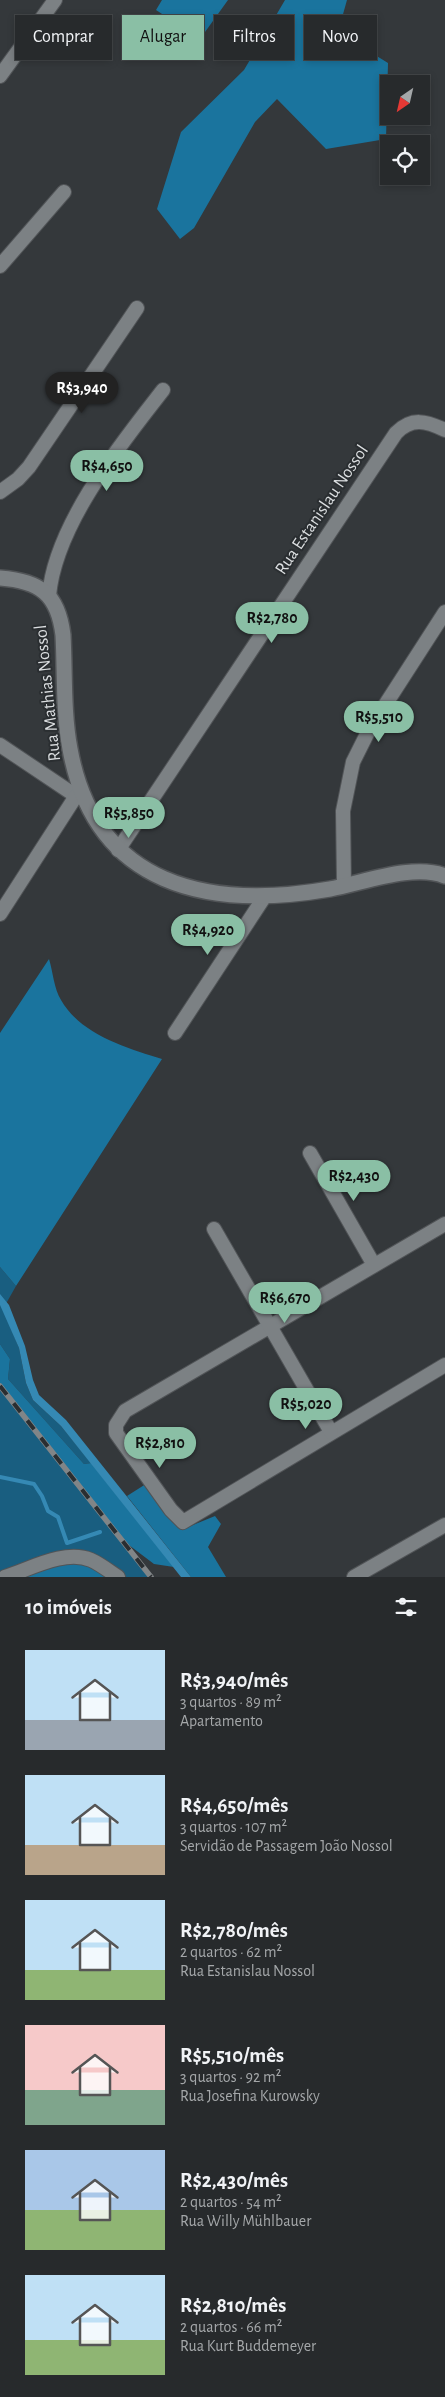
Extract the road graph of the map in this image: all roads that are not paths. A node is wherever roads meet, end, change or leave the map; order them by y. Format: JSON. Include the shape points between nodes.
{"nodes":[{"id":1,"x":55,"y":0,"type":"edge"},
{"id":2,"x":0,"y":76,"type":"edge"},
{"id":3,"x":64,"y":192,"type":"dead end"},
{"id":4,"x":0,"y":266,"type":"edge"},
{"id":5,"x":137,"y":308,"type":"dead end"},
{"id":6,"x":163,"y":390,"type":"dead end"},
{"id":7,"x":445,"y":430,"type":"edge"},
{"id":8,"x":0,"y":492,"type":"edge"},
{"id":9,"x":0,"y":578,"type":"edge"},
{"id":10,"x":49,"y":596,"type":"junction"},
{"id":11,"x":445,"y":612,"type":"edge"},
{"id":12,"x":0,"y":745,"type":"edge"},
{"id":13,"x":79,"y":794,"type":"junction"},
{"id":14,"x":118,"y":850,"type":"junction"},
{"id":15,"x":445,"y":876,"type":"edge"},
{"id":16,"x":344,"y":886,"type":"junction"},
{"id":17,"x":265,"y":896,"type":"junction"},
{"id":18,"x":0,"y":914,"type":"edge"},
{"id":19,"x":175,"y":1033,"type":"dead end"},
{"id":20,"x":310,"y":1153,"type":"dead end"},
{"id":21,"x":445,"y":1224,"type":"edge"},
{"id":22,"x":214,"y":1229,"type":"dead end"},
{"id":23,"x":374,"y":1265,"type":"junction"},
{"id":24,"x":270,"y":1327,"type":"junction"},
{"id":25,"x":445,"y":1365,"type":"edge"},
{"id":26,"x":331,"y":1432,"type":"junction"},
{"id":27,"x":445,"y":1525,"type":"edge"},
{"id":28,"x":5,"y":1577,"type":"edge"},
{"id":29,"x":118,"y":1577,"type":"edge"},
{"id":30,"x":354,"y":1577,"type":"edge"}],
"edges":[{"from":1,"to":2,"type":"street"},
{"from":3,"to":4,"type":"street"},
{"from":5,"to":8,"type":"street","via":[[29,467]]},
{"from":6,"to":10,"type":"street","via":[[124,439],[84,503],[61,547],[50,579]]},
{"from":7,"to":14,"type":"street","name":"Rua Estanislau Nossol","via":[[413,421],[396,433]]},
{"from":9,"to":10,"type":"street","name":"Rua Mathias Nossol","via":[[26,581]]},
{"from":10,"to":13,"type":"street","name":"Rua Mathias Nossol","via":[[62,622],[67,732]]},
{"from":11,"to":16,"type":"street","via":[[369,730],[353,762],[343,811]]},
{"from":12,"to":13,"type":"street"},
{"from":13,"to":14,"type":"street","name":"Rua Mathias Nossol"},
{"from":13,"to":18,"type":"street"},
{"from":14,"to":17,"type":"street","name":"Rua Mathias Nossol","via":[[155,875],[197,891]]},
{"from":15,"to":16,"type":"street","name":"Rua Mathias Nossol","via":[[417,871]]},
{"from":16,"to":17,"type":"street","name":"Rua Mathias Nossol"},
{"from":17,"to":19,"type":"street"},
{"from":20,"to":23,"type":"street"},
{"from":21,"to":23,"type":"street"},
{"from":22,"to":24,"type":"street"},
{"from":23,"to":24,"type":"street"},
{"from":24,"to":26,"type":"street"},
{"from":24,"to":26,"type":"street","via":[[125,1412],[116,1425],[116,1433],[182,1522]]},
{"from":25,"to":26,"type":"street"},
{"from":27,"to":30,"type":"street"},
{"from":28,"to":29,"type":"street","via":[[64,1557],[91,1560]]}]}
